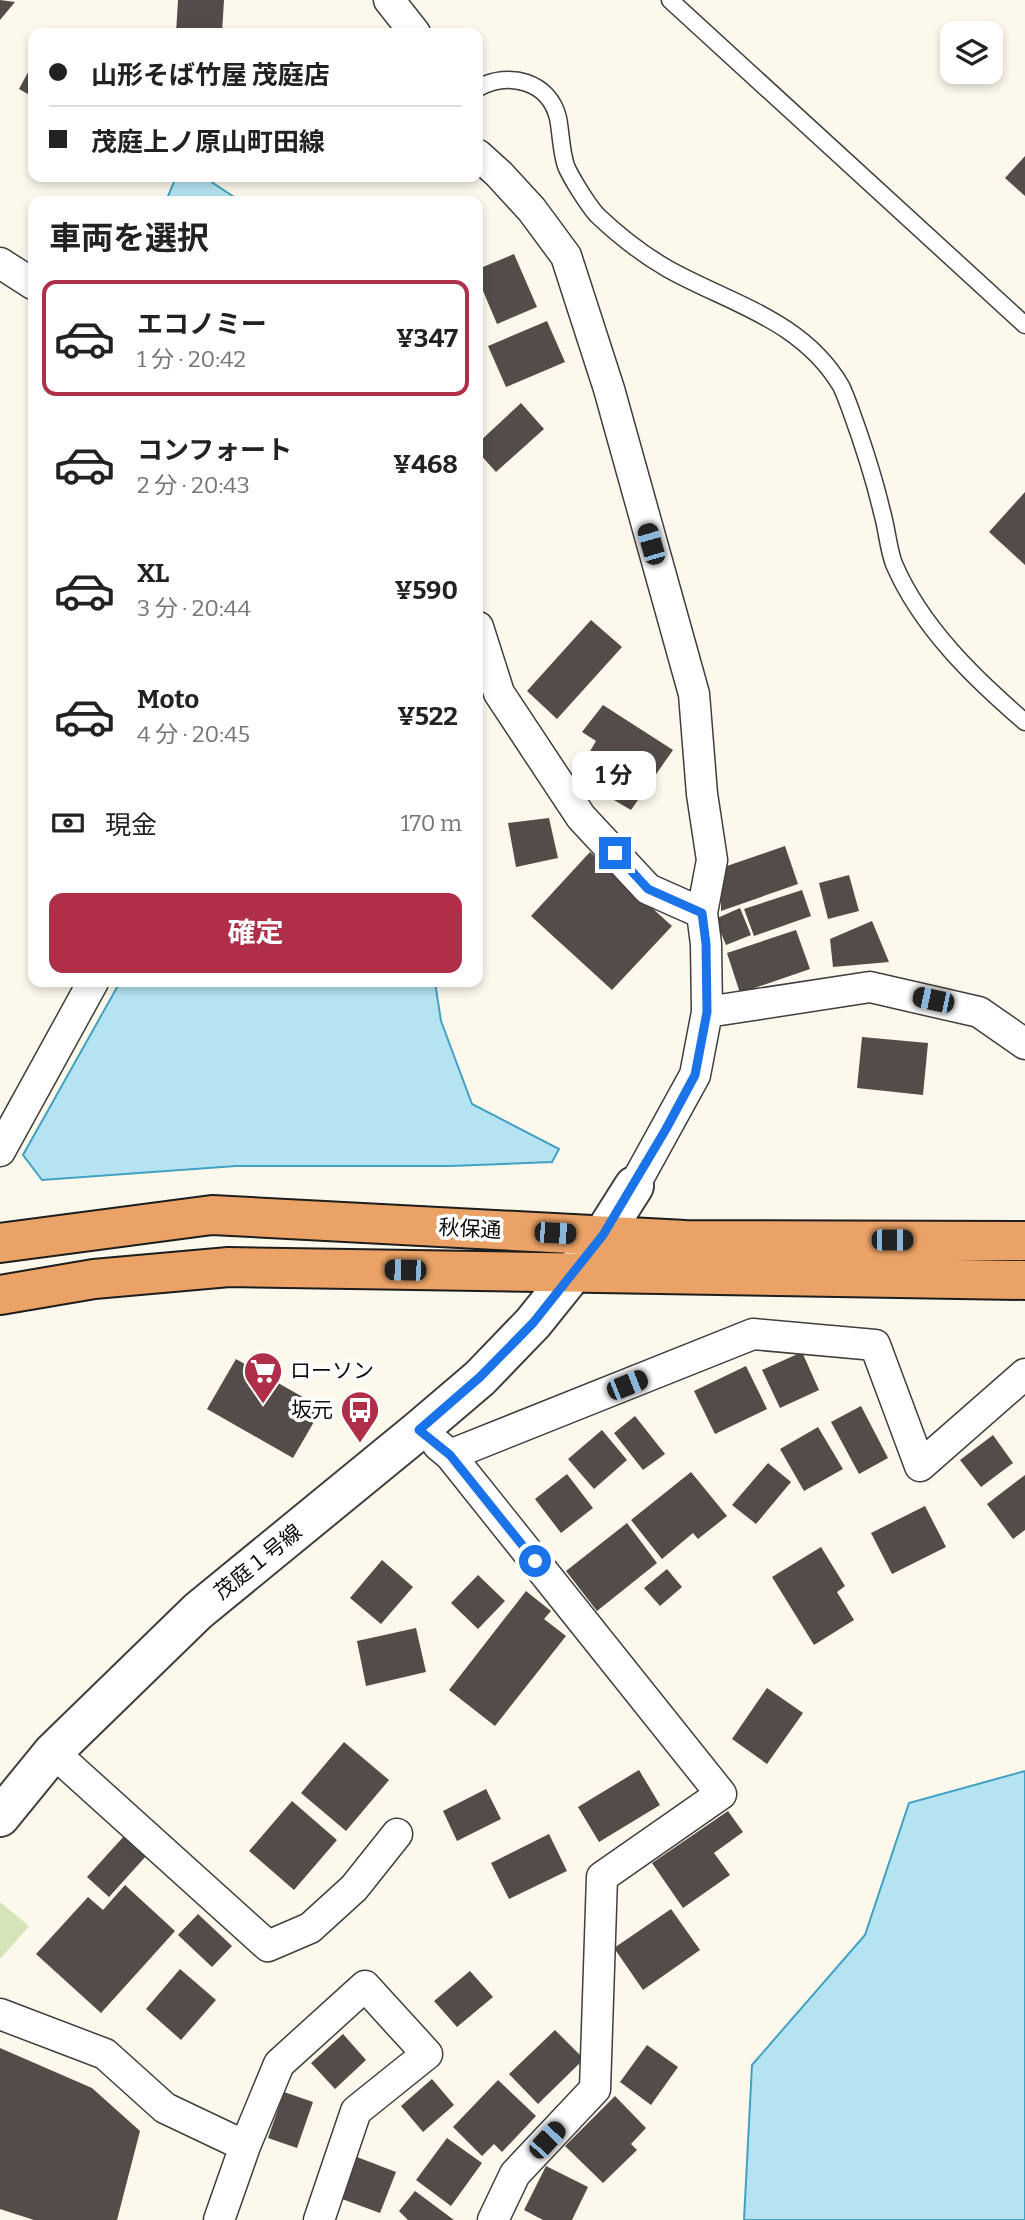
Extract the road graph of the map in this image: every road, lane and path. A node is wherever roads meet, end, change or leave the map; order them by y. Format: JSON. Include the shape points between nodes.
{"nodes":[{"id":1,"x":389,"y":0,"type":"edge"},
{"id":2,"x":670,"y":0,"type":"edge"},
{"id":3,"x":411,"y":28,"type":"edge"},
{"id":4,"x":483,"y":85,"type":"edge"},
{"id":5,"x":483,"y":160,"type":"edge"},
{"id":6,"x":0,"y":263,"type":"edge"},
{"id":7,"x":28,"y":281,"type":"edge"},
{"id":8,"x":1025,"y":326,"type":"edge"},
{"id":9,"x":483,"y":643,"type":"edge"},
{"id":10,"x":1025,"y":722,"type":"edge"},
{"id":11,"x":702,"y":913,"type":"junction"},
{"id":12,"x":90,"y":987,"type":"edge"},
{"id":13,"x":707,"y":1012,"type":"junction"},
{"id":14,"x":1025,"y":1044,"type":"edge"},
{"id":15,"x":0,"y":1152,"type":"edge"},
{"id":16,"x":634,"y":1186,"type":"joint"},
{"id":17,"x":603,"y":1235,"type":"junction"},
{"id":18,"x":1025,"y":1241,"type":"edge"},
{"id":19,"x":0,"y":1243,"type":"edge"},
{"id":20,"x":573,"y":1272,"type":"junction"},
{"id":21,"x":1025,"y":1280,"type":"edge"},
{"id":22,"x":0,"y":1295,"type":"edge"},
{"id":23,"x":1025,"y":1374,"type":"edge"},
{"id":24,"x":419,"y":1430,"type":"junction"},
{"id":25,"x":450,"y":1455,"type":"junction"},
{"id":26,"x":53,"y":1752,"type":"junction"},
{"id":27,"x":0,"y":1817,"type":"edge"},
{"id":28,"x":397,"y":1834,"type":"dead end"},
{"id":29,"x":0,"y":2014,"type":"edge"},
{"id":30,"x":245,"y":2146,"type":"junction"},
{"id":31,"x":219,"y":2220,"type":"edge"},
{"id":32,"x":318,"y":2220,"type":"edge"},
{"id":33,"x":493,"y":2220,"type":"edge"}],
"edges":[{"from":1,"to":3,"type":"street"},
{"from":2,"to":8,"type":"lane"},
{"from":4,"to":10,"type":"lane","via":[[505,79],[523,81],[548,97],[557,116],[566,166],[594,212],[632,247],[669,270],[772,319],[811,349],[841,387],[860,435],[894,563],[923,615],[962,662]]},
{"from":5,"to":11,"type":"street","via":[[566,256],[609,388],[694,694],[712,860]]},
{"from":6,"to":7,"type":"street"},
{"from":9,"to":11,"type":"street","via":[[499,693],[581,817],[648,889]]},
{"from":11,"to":13,"type":"street"},
{"from":12,"to":15,"type":"street"},
{"from":13,"to":14,"type":"street","via":[[870,987],[978,1012]]},
{"from":13,"to":16,"type":"street","via":[[695,1075]]},
{"from":16,"to":17,"type":"street","name":"茂庭１号線"},
{"from":17,"to":18,"type":"highway","name":"秋保通","via":[[685,1240]]},
{"from":17,"to":19,"type":"highway","name":"秋保通","via":[[212,1215]]},
{"from":17,"to":20,"type":"street","name":"茂庭１号線"},
{"from":20,"to":21,"type":"highway","name":"秋保通"},
{"from":20,"to":22,"type":"highway","name":"秋保通","via":[[229,1267],[94,1279]]},
{"from":20,"to":24,"type":"street","name":"茂庭１号線","via":[[533,1323]]},
{"from":23,"to":25,"type":"street","via":[[920,1466],[875,1345],[752,1334]]},
{"from":24,"to":25,"type":"street"},
{"from":24,"to":26,"type":"street","name":"茂庭１号線","via":[[198,1611]]},
{"from":25,"to":33,"type":"street","via":[[721,1794],[603,1877],[595,2089],[515,2174]]},
{"from":26,"to":27,"type":"street","name":"茂庭１号線"},
{"from":26,"to":28,"type":"street","via":[[268,1946],[310,1928],[354,1888]]},
{"from":29,"to":30,"type":"street","via":[[105,2054],[165,2108]]},
{"from":30,"to":31,"type":"street"},
{"from":30,"to":32,"type":"street","via":[[279,2064],[365,1986],[427,2054],[356,2111]]}]}
